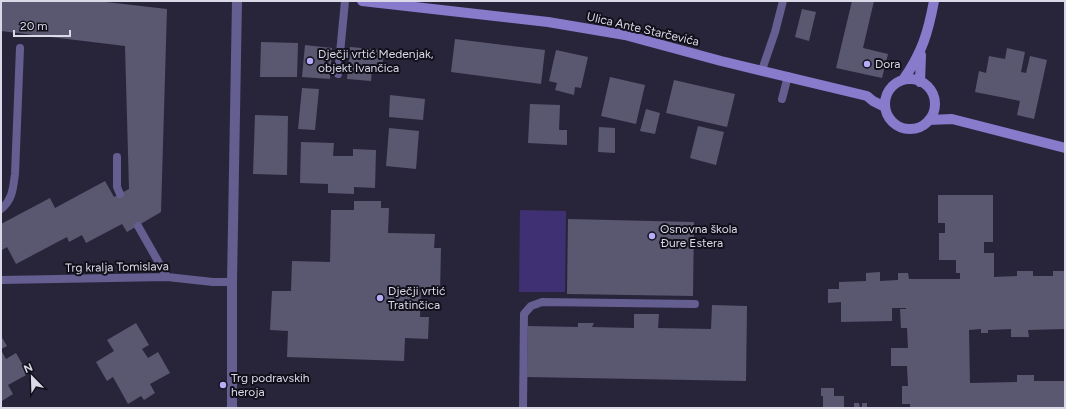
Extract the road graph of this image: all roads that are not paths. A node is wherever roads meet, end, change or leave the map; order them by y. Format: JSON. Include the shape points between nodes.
{"nodes":[{"id":1,"x":237,"y":1,"type":"edge"},
{"id":2,"x":346,"y":1,"type":"edge"},
{"id":3,"x":362,"y":1,"type":"edge"},
{"id":4,"x":783,"y":1,"type":"edge"},
{"id":5,"x":934,"y":1,"type":"edge"},
{"id":6,"x":379,"y":2,"type":"edge"},
{"id":7,"x":20,"y":48,"type":"dead end"},
{"id":8,"x":921,"y":51,"type":"junction"},
{"id":9,"x":762,"y":70,"type":"junction"},
{"id":10,"x":338,"y":74,"type":"dead end"},
{"id":11,"x":788,"y":76,"type":"junction"},
{"id":12,"x":903,"y":80,"type":"junction"},
{"id":13,"x":920,"y":82,"type":"junction"},
{"id":14,"x":888,"y":91,"type":"junction"},
{"id":15,"x":867,"y":96,"type":"junction"},
{"id":16,"x":782,"y":99,"type":"dead end"},
{"id":17,"x":935,"y":104,"type":"junction"},
{"id":18,"x":885,"y":107,"type":"junction"},
{"id":19,"x":952,"y":119,"type":"junction"},
{"id":20,"x":929,"y":120,"type":"junction"},
{"id":21,"x":1065,"y":148,"type":"edge"},
{"id":22,"x":117,"y":157,"type":"dead end"},
{"id":23,"x":120,"y":194,"type":"dead end"},
{"id":24,"x":1,"y":209,"type":"edge"},
{"id":25,"x":138,"y":226,"type":"dead end"},
{"id":26,"x":167,"y":277,"type":"junction"},
{"id":27,"x":1,"y":280,"type":"edge"},
{"id":28,"x":232,"y":282,"type":"junction"},
{"id":29,"x":695,"y":304,"type":"dead end"},
{"id":30,"x":232,"y":408,"type":"edge"},
{"id":31,"x":523,"y":408,"type":"edge"}],
"edges":[{"from":1,"to":28,"type":"street"},
{"from":2,"to":10,"type":"lane"},
{"from":3,"to":6,"type":"main road","name":"Ulica Ante Starčevića"},
{"from":4,"to":9,"type":"lane","via":[[776,32]]},
{"from":5,"to":8,"type":"main road"},
{"from":6,"to":9,"type":"main road","name":"Ulica Ante Starčevića","via":[[548,22],[626,35]]},
{"from":7,"to":24,"type":"lane","via":[[15,174],[12,194]]},
{"from":8,"to":12,"type":"main road"},
{"from":8,"to":13,"type":"main road"},
{"from":9,"to":11,"type":"main road","name":"Ulica Ante Starčevića"},
{"from":11,"to":15,"type":"main road","name":"Ulica Ante Starčevića"},
{"from":11,"to":16,"type":"lane"},
{"from":12,"to":13,"type":"main road"},
{"from":12,"to":14,"type":"main road"},
{"from":13,"to":17,"type":"main road","via":[[929,89]]},
{"from":14,"to":15,"type":"main road"},
{"from":14,"to":18,"type":"main road"},
{"from":15,"to":18,"type":"main road"},
{"from":17,"to":19,"type":"main road"},
{"from":17,"to":20,"type":"main road"},
{"from":18,"to":20,"type":"main road","via":[[887,116],[899,127],[915,129]]},
{"from":19,"to":20,"type":"main road"},
{"from":19,"to":21,"type":"main road"},
{"from":22,"to":23,"type":"lane","via":[[117,187]]},
{"from":25,"to":26,"type":"lane"},
{"from":26,"to":27,"type":"lane","name":"Trg kralja Tomislava"},
{"from":26,"to":28,"type":"lane","name":"Trg kralja Tomislava"},
{"from":28,"to":30,"type":"street"},
{"from":29,"to":31,"type":"lane","via":[[542,302],[531,306],[524,314]]}]}
